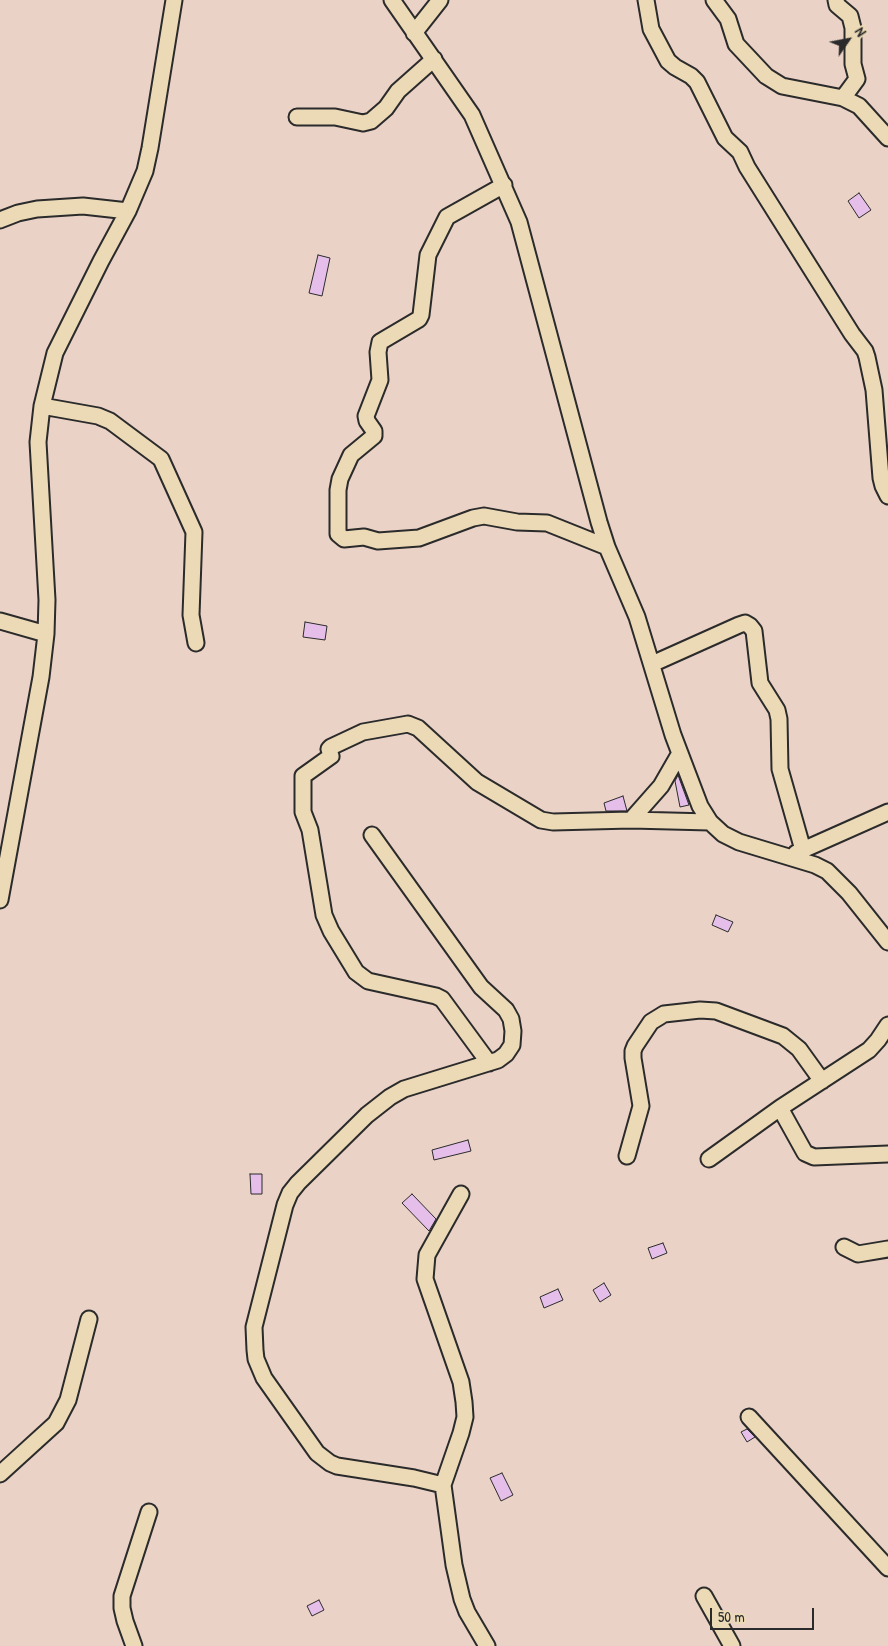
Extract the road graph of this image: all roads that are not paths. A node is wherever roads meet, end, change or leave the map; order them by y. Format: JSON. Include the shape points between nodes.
{"nodes":[{"id":1,"x":174,"y":0,"type":"edge"},
{"id":2,"x":392,"y":0,"type":"edge"},
{"id":3,"x":440,"y":0,"type":"edge"},
{"id":4,"x":646,"y":0,"type":"edge"},
{"id":5,"x":714,"y":0,"type":"edge"},
{"id":6,"x":836,"y":0,"type":"edge"},
{"id":7,"x":414,"y":33,"type":"junction"},
{"id":8,"x":434,"y":59,"type":"junction"},
{"id":9,"x":843,"y":98,"type":"junction"},
{"id":10,"x":297,"y":117,"type":"dead end"},
{"id":11,"x":888,"y":138,"type":"edge"},
{"id":12,"x":504,"y":185,"type":"junction"},
{"id":13,"x":128,"y":212,"type":"junction"},
{"id":14,"x":0,"y":220,"type":"edge"},
{"id":15,"x":42,"y":406,"type":"junction"},
{"id":16,"x":888,"y":496,"type":"edge"},
{"id":17,"x":607,"y":547,"type":"junction"},
{"id":18,"x":0,"y":621,"type":"edge"},
{"id":19,"x":46,"y":634,"type":"junction"},
{"id":20,"x":196,"y":643,"type":"dead end"},
{"id":21,"x":652,"y":664,"type":"junction"},
{"id":22,"x":680,"y":753,"type":"junction"},
{"id":23,"x":888,"y":812,"type":"edge"},
{"id":24,"x":631,"y":820,"type":"junction"},
{"id":25,"x":710,"y":822,"type":"junction"},
{"id":26,"x":372,"y":834,"type":"dead end"},
{"id":27,"x":803,"y":850,"type":"junction"},
{"id":28,"x":787,"y":857,"type":"junction"},
{"id":29,"x":0,"y":900,"type":"edge"},
{"id":30,"x":888,"y":942,"type":"edge"},
{"id":31,"x":888,"y":1025,"type":"edge"},
{"id":32,"x":489,"y":1063,"type":"junction"},
{"id":33,"x":822,"y":1081,"type":"junction"},
{"id":34,"x":780,"y":1108,"type":"junction"},
{"id":35,"x":888,"y":1154,"type":"edge"},
{"id":36,"x":627,"y":1156,"type":"dead end"},
{"id":37,"x":709,"y":1160,"type":"dead end"},
{"id":38,"x":461,"y":1194,"type":"dead end"},
{"id":39,"x":844,"y":1247,"type":"dead end"},
{"id":40,"x":888,"y":1250,"type":"edge"},
{"id":41,"x":89,"y":1319,"type":"dead end"},
{"id":42,"x":748,"y":1417,"type":"dead end"},
{"id":43,"x":0,"y":1474,"type":"edge"},
{"id":44,"x":443,"y":1486,"type":"junction"},
{"id":45,"x":149,"y":1512,"type":"dead end"},
{"id":46,"x":888,"y":1568,"type":"edge"},
{"id":47,"x":704,"y":1596,"type":"dead end"},
{"id":48,"x":134,"y":1646,"type":"edge"},
{"id":49,"x":487,"y":1646,"type":"edge"},
{"id":50,"x":732,"y":1646,"type":"edge"}],
"edges":[{"from":1,"to":13,"type":"street","via":[[150,148],[145,171]]},
{"from":2,"to":7,"type":"street"},
{"from":3,"to":7,"type":"street"},
{"from":4,"to":16,"type":"street","via":[[651,29],[668,61],[697,82],[725,138],[740,152],[865,351],[874,390],[882,486]]},
{"from":5,"to":9,"type":"street","via":[[728,19],[736,44],[766,76],[782,86]]},
{"from":6,"to":9,"type":"street","via":[[850,16],[857,79]]},
{"from":7,"to":8,"type":"street"},
{"from":8,"to":10,"type":"street","via":[[371,121]]},
{"from":8,"to":12,"type":"street","via":[[472,115]]},
{"from":9,"to":11,"type":"street","via":[[859,106]]},
{"from":12,"to":17,"type":"street","via":[[519,222]]},
{"from":12,"to":17,"type":"street","via":[[448,217],[428,255],[421,315],[415,322],[380,342],[380,380],[366,416],[374,436],[352,455],[340,479],[338,534],[344,539],[364,537],[378,542],[419,538],[484,516],[547,523]]},
{"from":13,"to":14,"type":"street","via":[[82,206],[37,209]]},
{"from":13,"to":15,"type":"street","via":[[55,353]]},
{"from":15,"to":19,"type":"street","via":[[38,442]]},
{"from":15,"to":20,"type":"street","via":[[110,420],[165,465],[194,532],[191,614]]},
{"from":17,"to":21,"type":"street","via":[[627,591]]},
{"from":18,"to":19,"type":"street"},
{"from":19,"to":29,"type":"street"},
{"from":21,"to":22,"type":"street"},
{"from":21,"to":27,"type":"street","via":[[739,625],[745,623],[750,626],[754,631],[760,682],[777,710],[780,769]]},
{"from":22,"to":24,"type":"street","via":[[661,786]]},
{"from":22,"to":25,"type":"street","via":[[700,806]]},
{"from":23,"to":27,"type":"street"},
{"from":24,"to":25,"type":"street"},
{"from":24,"to":32,"type":"street","via":[[554,822],[536,818],[477,782],[418,728],[408,724],[363,732],[331,747],[331,756],[303,776],[303,812],[310,830],[324,915],[356,972],[368,981],[442,999]]},
{"from":25,"to":28,"type":"street","via":[[739,842]]},
{"from":26,"to":32,"type":"street","via":[[481,987],[506,1010],[511,1019],[514,1031],[512,1045],[506,1054]]},
{"from":27,"to":28,"type":"street"},
{"from":28,"to":30,"type":"street","via":[[827,871]]},
{"from":31,"to":33,"type":"street","via":[[869,1050]]},
{"from":32,"to":44,"type":"street","via":[[404,1089],[390,1097],[367,1115],[298,1183],[285,1205],[254,1327],[256,1359],[264,1378],[317,1453],[337,1466]]},
{"from":33,"to":34,"type":"street"},
{"from":33,"to":36,"type":"street","via":[[799,1049],[783,1036],[716,1011],[664,1014],[651,1022],[633,1051],[640,1106]]},
{"from":34,"to":35,"type":"street","via":[[805,1153],[814,1157]]},
{"from":34,"to":37,"type":"street"},
{"from":38,"to":44,"type":"street","via":[[427,1255],[425,1267],[425,1279],[461,1382],[465,1417]]},
{"from":39,"to":40,"type":"street","via":[[858,1254]]},
{"from":41,"to":43,"type":"street","via":[[68,1400],[56,1423]]},
{"from":42,"to":46,"type":"street"},
{"from":44,"to":49,"type":"street","via":[[458,1588],[467,1612]]},
{"from":45,"to":48,"type":"street","via":[[122,1596],[125,1621]]},
{"from":47,"to":50,"type":"street"}]}
